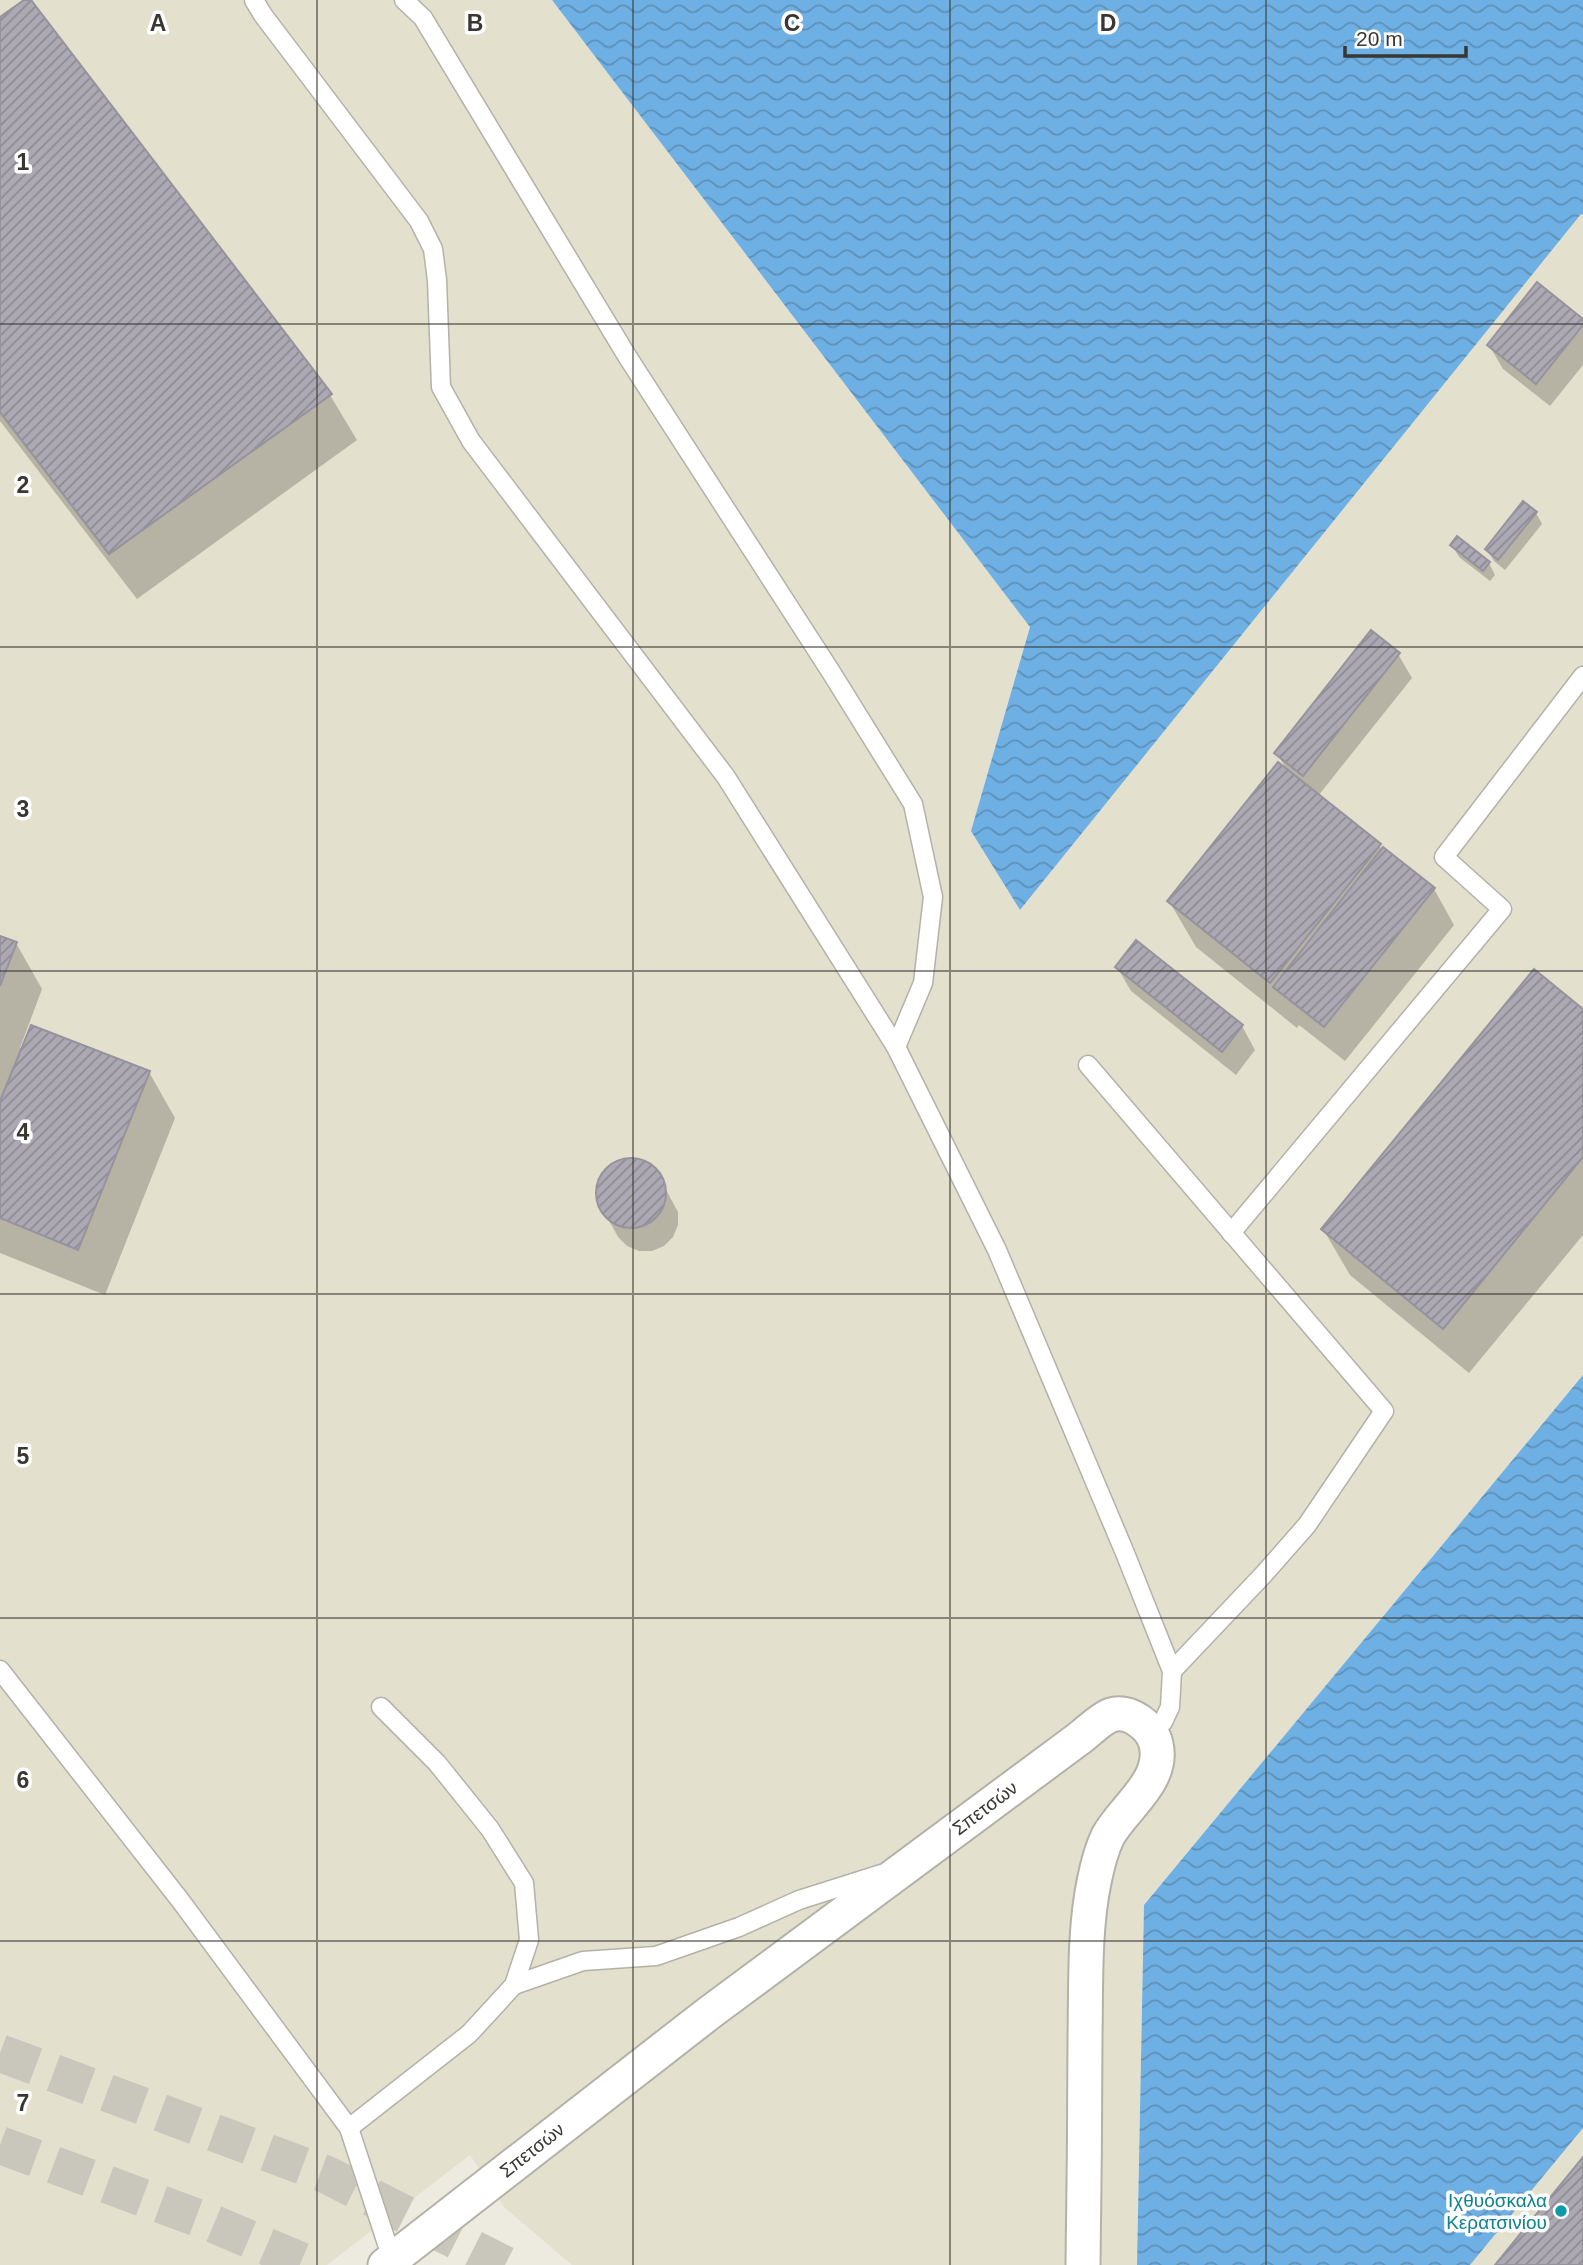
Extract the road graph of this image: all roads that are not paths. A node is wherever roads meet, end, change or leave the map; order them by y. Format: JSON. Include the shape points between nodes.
{"nodes":[{"id":1,"x":254,"y":0,"type":"edge"},
{"id":2,"x":404,"y":0,"type":"edge"},
{"id":3,"x":1583,"y":676,"type":"edge"},
{"id":4,"x":896,"y":1047,"type":"junction"},
{"id":5,"x":1088,"y":1065,"type":"dead end"},
{"id":6,"x":1231,"y":1233,"type":"junction"},
{"id":7,"x":0,"y":1670,"type":"edge"},
{"id":8,"x":1172,"y":1671,"type":"junction"},
{"id":9,"x":381,"y":1707,"type":"dead end"},
{"id":10,"x":1149,"y":1730,"type":"junction"},
{"id":11,"x":908,"y":1866,"type":"junction"},
{"id":12,"x":514,"y":1985,"type":"junction"},
{"id":13,"x":349,"y":2128,"type":"junction"},
{"id":14,"x":391,"y":2263,"type":"edge"},
{"id":15,"x":1083,"y":2265,"type":"edge"}],
"edges":[{"from":1,"to":4,"type":"lane","via":[[419,221],[433,249],[441,387],[471,441],[726,777]]},
{"from":2,"to":4,"type":"lane","via":[[423,18],[626,356],[913,804],[933,897],[923,983]]},
{"from":3,"to":6,"type":"lane","via":[[1444,857],[1502,909]]},
{"from":4,"to":8,"type":"lane","via":[[997,1250]]},
{"from":5,"to":6,"type":"lane"},
{"from":6,"to":8,"type":"lane","via":[[1384,1411],[1307,1525]]},
{"from":7,"to":13,"type":"lane","via":[[180,1900]]},
{"from":8,"to":10,"type":"lane","via":[[1170,1706],[1163,1722]]},
{"from":9,"to":12,"type":"lane","via":[[437,1763],[490,1829],[524,1883],[529,1940]]},
{"from":10,"to":11,"type":"street","name":"Σπετσών","via":[[1126,1714],[1111,1715]]},
{"from":10,"to":15,"type":"street","via":[[1156,1745],[1153,1771],[1108,1836],[1092,1891]]},
{"from":11,"to":12,"type":"lane","via":[[799,1900],[656,1956],[583,1961]]},
{"from":11,"to":14,"type":"street","name":"Σπετσών","via":[[709,2013]]},
{"from":12,"to":13,"type":"lane","via":[[468,2034]]},
{"from":13,"to":14,"type":"lane"}]}
